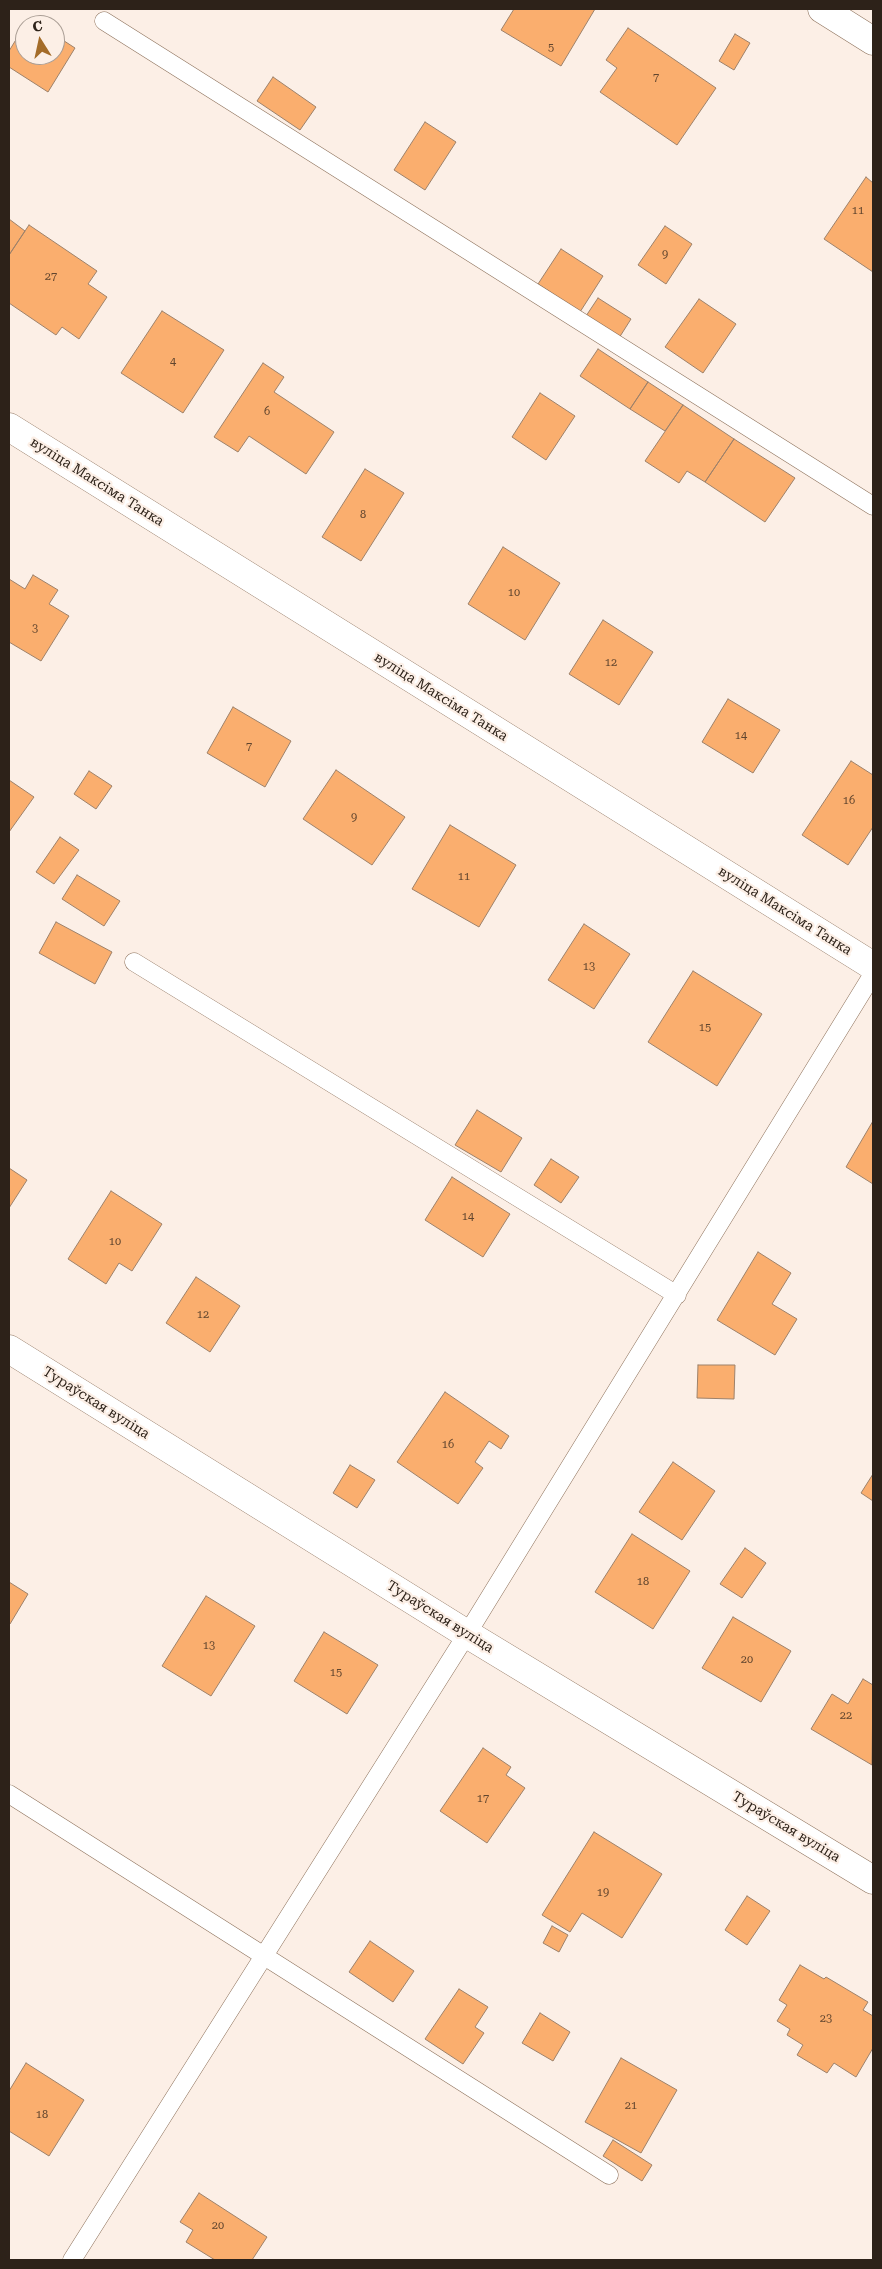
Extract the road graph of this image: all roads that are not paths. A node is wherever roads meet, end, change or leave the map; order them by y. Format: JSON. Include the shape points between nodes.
{"nodes":[{"id":1,"x":822,"y":9,"type":"edge"},
{"id":2,"x":104,"y":20,"type":"dead end"},
{"id":3,"x":873,"y":41,"type":"edge"},
{"id":4,"x":9,"y":427,"type":"edge"},
{"id":5,"x":873,"y":506,"type":"edge"},
{"id":6,"x":134,"y":962,"type":"dead end"},
{"id":7,"x":873,"y":966,"type":"edge"},
{"id":8,"x":873,"y":974,"type":"edge"},
{"id":9,"x":677,"y":1295,"type":"junction"},
{"id":10,"x":9,"y":1349,"type":"edge"},
{"id":11,"x":467,"y":1634,"type":"junction"},
{"id":12,"x":9,"y":1794,"type":"edge"},
{"id":13,"x":873,"y":1880,"type":"edge"},
{"id":14,"x":264,"y":1958,"type":"junction"},
{"id":15,"x":609,"y":2175,"type":"dead end"},
{"id":16,"x":72,"y":2260,"type":"edge"}],
"edges":[{"from":1,"to":3,"type":"street"},
{"from":2,"to":5,"type":"lane"},
{"from":4,"to":7,"type":"street","name":"вуліца Максіма Танка"},
{"from":6,"to":9,"type":"lane"},
{"from":8,"to":9,"type":"lane"},
{"from":9,"to":11,"type":"lane"},
{"from":10,"to":11,"type":"street","name":"Тураўская вуліца"},
{"from":11,"to":13,"type":"street","name":"Тураўская вуліца"},
{"from":11,"to":14,"type":"lane"},
{"from":12,"to":14,"type":"lane"},
{"from":14,"to":15,"type":"lane"},
{"from":14,"to":16,"type":"lane"}]}
